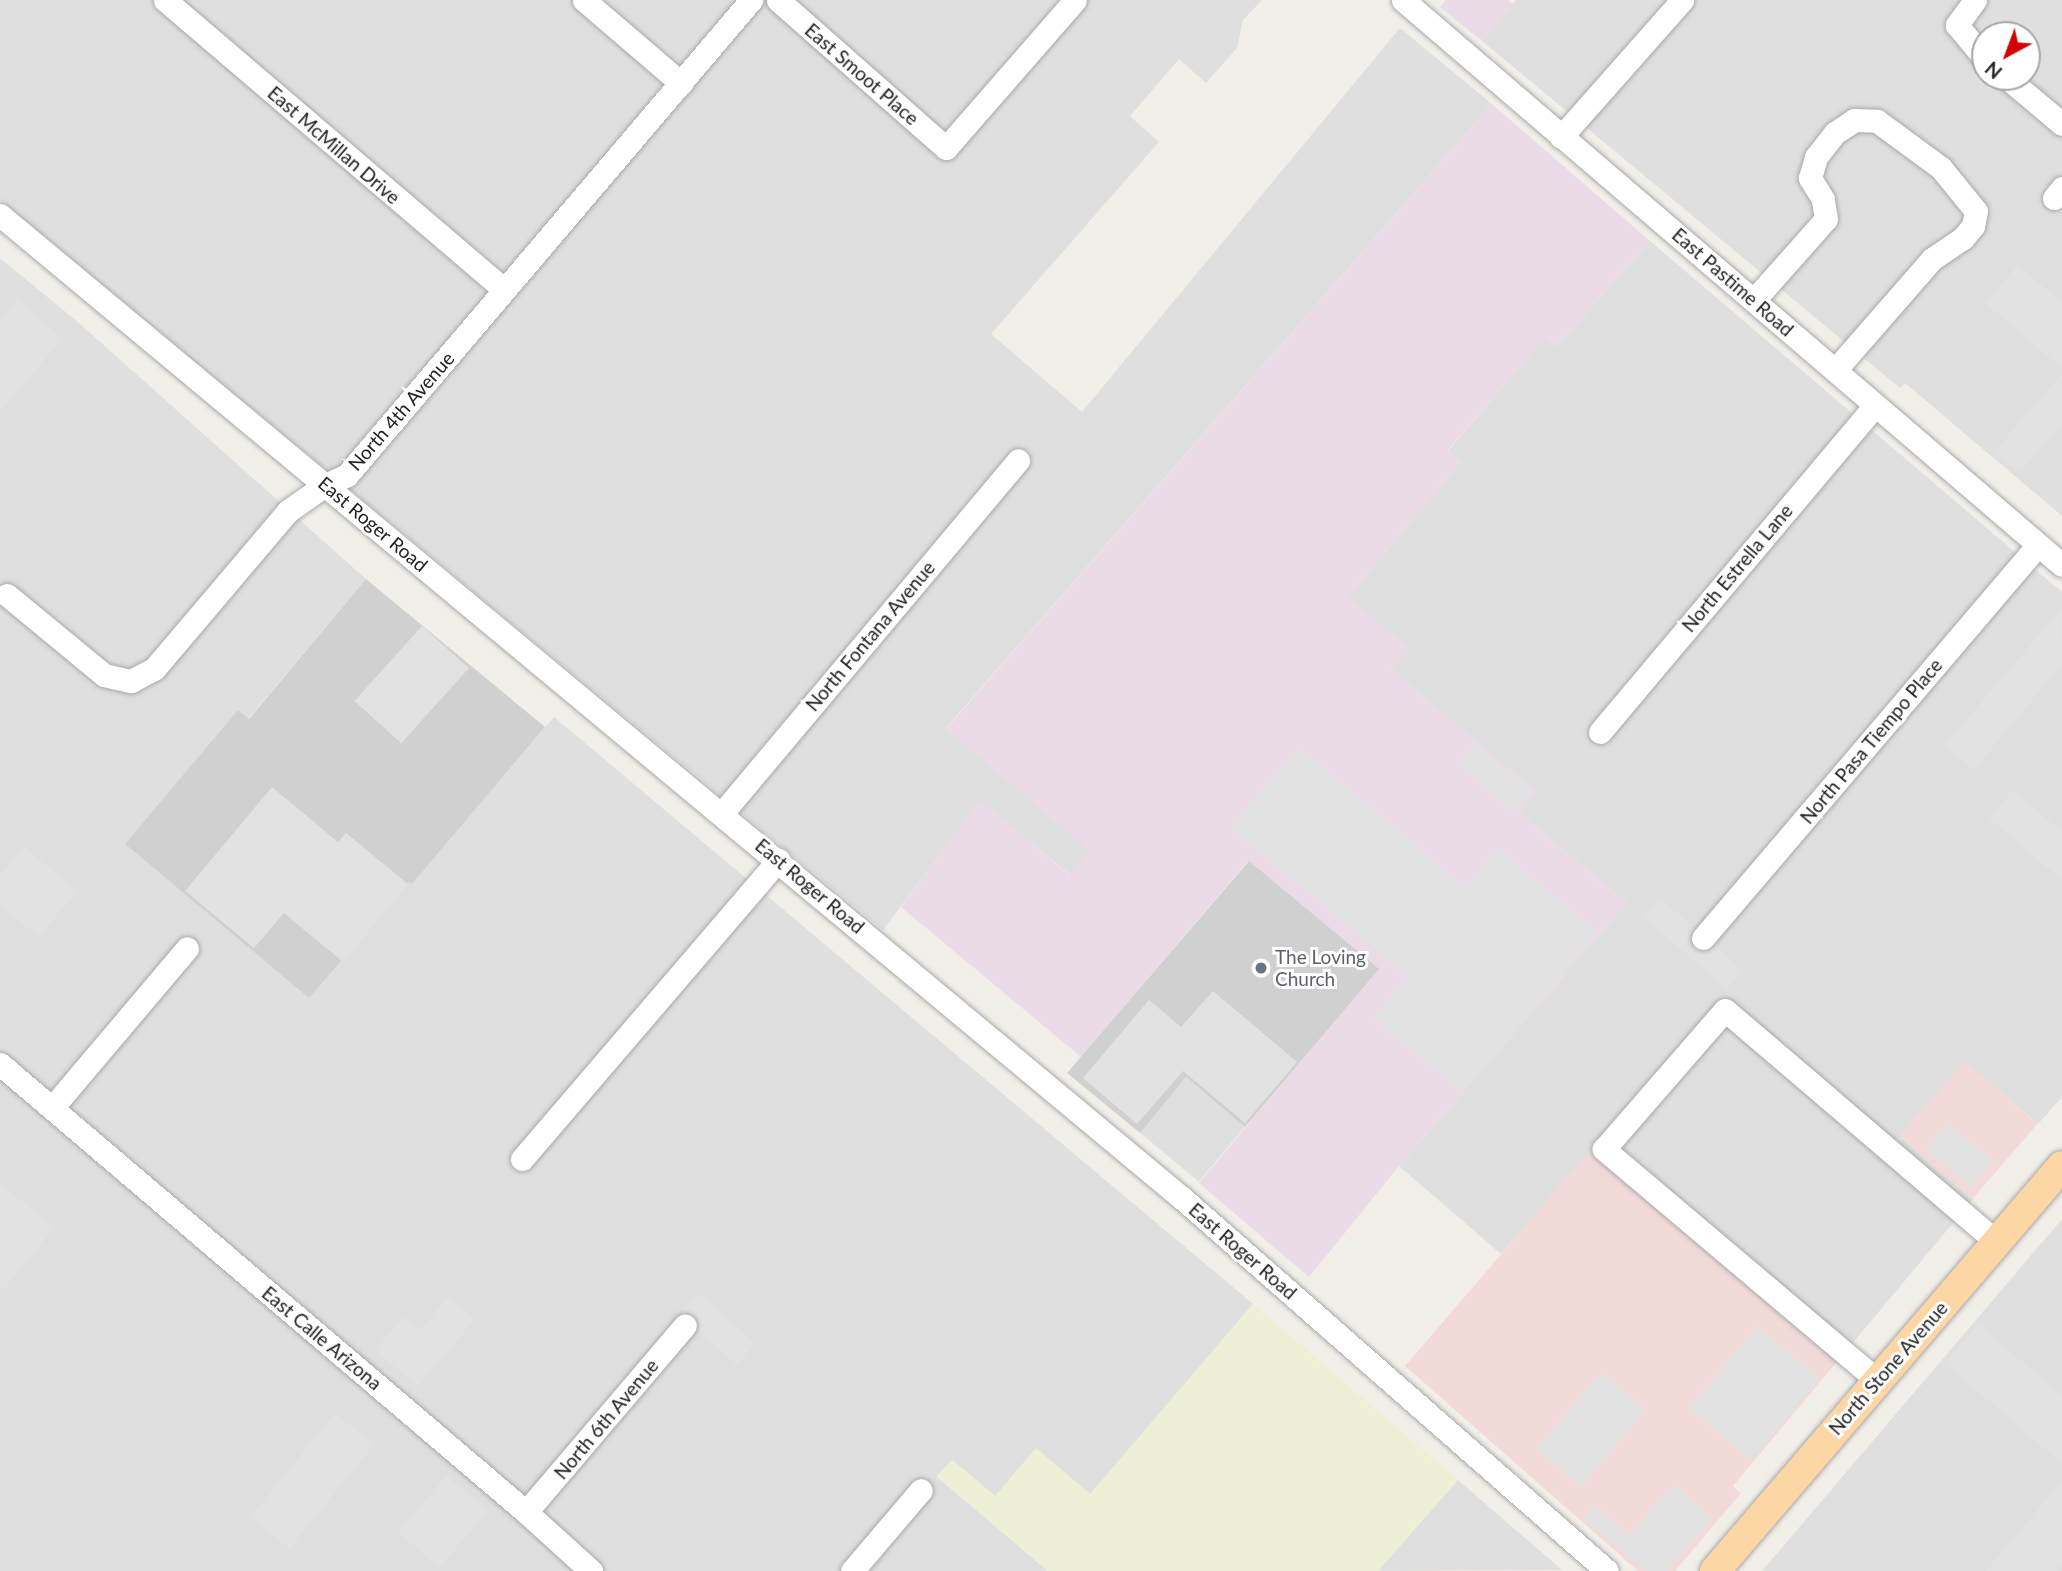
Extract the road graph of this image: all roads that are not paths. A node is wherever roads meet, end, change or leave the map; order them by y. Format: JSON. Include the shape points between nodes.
{"nodes":[{"id":1,"x":165,"y":0,"type":"edge"},
{"id":2,"x":584,"y":0,"type":"edge"},
{"id":3,"x":751,"y":0,"type":"edge"},
{"id":4,"x":778,"y":0,"type":"edge"},
{"id":5,"x":1075,"y":0,"type":"edge"},
{"id":6,"x":1403,"y":0,"type":"edge"},
{"id":7,"x":1682,"y":0,"type":"edge"},
{"id":8,"x":1975,"y":0,"type":"edge"},
{"id":9,"x":1971,"y":43,"type":"edge"},
{"id":10,"x":681,"y":83,"type":"junction"},
{"id":11,"x":2023,"y":91,"type":"edge"},
{"id":12,"x":2062,"y":124,"type":"edge"},
{"id":13,"x":1561,"y":137,"type":"junction"},
{"id":14,"x":0,"y":215,"type":"edge"},
{"id":15,"x":504,"y":290,"type":"junction"},
{"id":16,"x":1754,"y":300,"type":"junction"},
{"id":17,"x":1835,"y":370,"type":"junction"},
{"id":18,"x":1875,"y":405,"type":"junction"},
{"id":19,"x":1018,"y":460,"type":"dead end"},
{"id":20,"x":325,"y":485,"type":"junction"},
{"id":21,"x":2038,"y":545,"type":"junction"},
{"id":22,"x":2062,"y":565,"type":"edge"},
{"id":23,"x":7,"y":595,"type":"dead end"},
{"id":24,"x":1600,"y":732,"type":"dead end"},
{"id":25,"x":723,"y":813,"type":"junction"},
{"id":26,"x":778,"y":860,"type":"junction"},
{"id":27,"x":1703,"y":938,"type":"dead end"},
{"id":28,"x":187,"y":948,"type":"dead end"},
{"id":29,"x":0,"y":1064,"type":"edge"},
{"id":30,"x":52,"y":1108,"type":"junction"},
{"id":31,"x":522,"y":1159,"type":"dead end"},
{"id":32,"x":2062,"y":1166,"type":"edge"},
{"id":33,"x":1997,"y":1242,"type":"junction"},
{"id":34,"x":685,"y":1325,"type":"dead end"},
{"id":35,"x":1877,"y":1380,"type":"junction"},
{"id":36,"x":920,"y":1490,"type":"dead end"},
{"id":37,"x":526,"y":1512,"type":"junction"},
{"id":38,"x":591,"y":1571,"type":"edge"},
{"id":39,"x":852,"y":1571,"type":"edge"},
{"id":40,"x":1607,"y":1571,"type":"edge"},
{"id":41,"x":1715,"y":1571,"type":"edge"}],
"edges":[{"from":1,"to":15,"type":"street","name":"East McMillan Drive"},
{"from":2,"to":10,"type":"street"},
{"from":3,"to":10,"type":"street","name":"North 4th Avenue"},
{"from":4,"to":5,"type":"street","name":"East Smoot Place","via":[[946,148]]},
{"from":6,"to":13,"type":"street","name":"East Pastime Road"},
{"from":7,"to":13,"type":"street"},
{"from":8,"to":9,"type":"street","via":[[1956,25]]},
{"from":10,"to":15,"type":"street","name":"North 4th Avenue"},
{"from":11,"to":12,"type":"street"},
{"from":13,"to":16,"type":"street","name":"East Pastime Road"},
{"from":14,"to":20,"type":"street","name":"East Roger Road"},
{"from":15,"to":20,"type":"street","name":"North 4th Avenue","via":[[347,475]]},
{"from":16,"to":17,"type":"street","name":"East Pastime Road"},
{"from":16,"to":17,"type":"street","via":[[1826,219],[1823,199],[1810,178],[1818,154],[1844,126],[1854,120],[1877,121],[1941,168],[1976,211],[1973,226],[1932,259]]},
{"from":17,"to":18,"type":"street","name":"East Pastime Road"},
{"from":18,"to":21,"type":"street","name":"East Pastime Road"},
{"from":18,"to":24,"type":"street","name":"North Estrella Lane"},
{"from":19,"to":25,"type":"street","name":"North Fontana Avenue"},
{"from":20,"to":23,"type":"street","name":"North 4th Avenue","via":[[288,511],[154,669],[141,678],[124,681],[104,675]]},
{"from":20,"to":25,"type":"street","name":"East Roger Road"},
{"from":21,"to":22,"type":"street","name":"East Pastime Road"},
{"from":21,"to":27,"type":"street","name":"North Pasa Tiempo Place"},
{"from":25,"to":26,"type":"street","name":"East Roger Road"},
{"from":26,"to":31,"type":"street"},
{"from":26,"to":40,"type":"street","name":"East Roger Road","via":[[1182,1198]]},
{"from":28,"to":30,"type":"street"},
{"from":29,"to":30,"type":"street","name":"East Calle Arizona"},
{"from":30,"to":37,"type":"street","name":"East Calle Arizona"},
{"from":32,"to":33,"type":"main road","name":"North Stone Avenue"},
{"from":33,"to":35,"type":"main road","name":"North Stone Avenue"},
{"from":33,"to":35,"type":"street","via":[[1725,1010],[1604,1149]]},
{"from":34,"to":37,"type":"street","name":"North 6th Avenue"},
{"from":35,"to":41,"type":"main road","name":"North Stone Avenue"},
{"from":36,"to":39,"type":"street"},
{"from":37,"to":38,"type":"street","name":"East Calle Arizona"}]}
